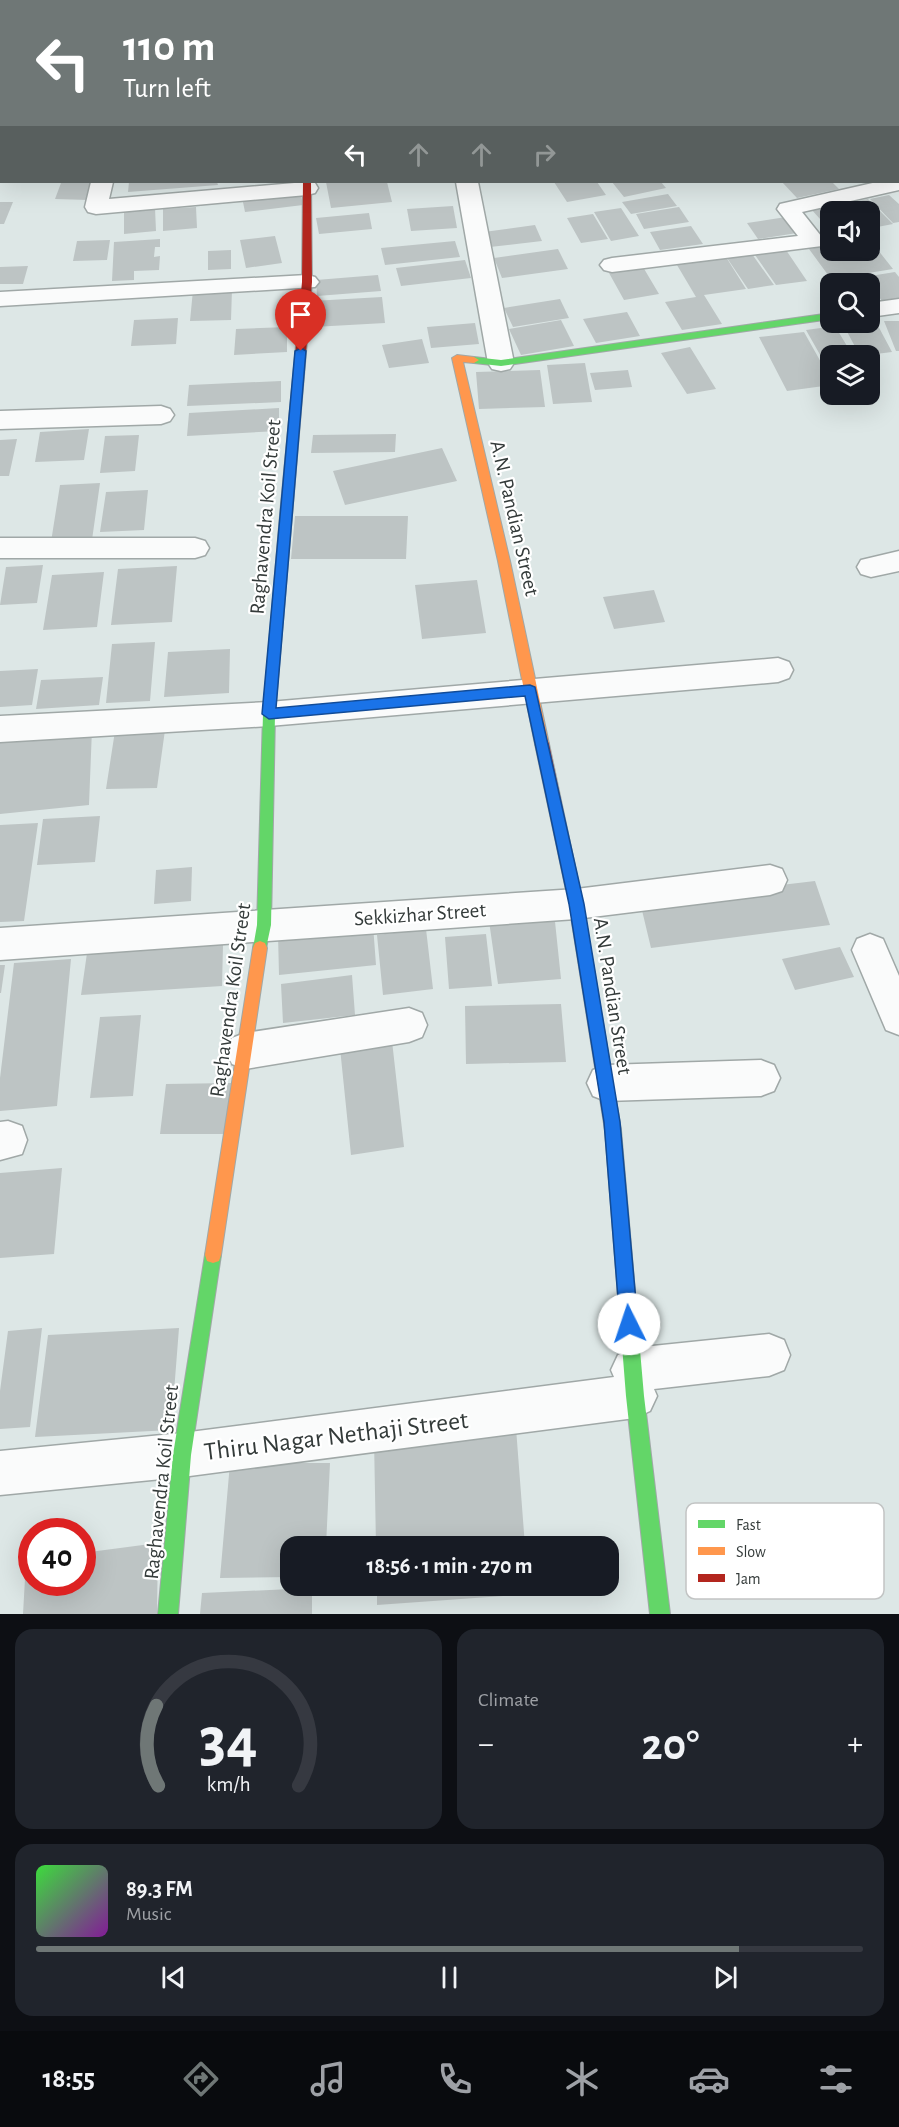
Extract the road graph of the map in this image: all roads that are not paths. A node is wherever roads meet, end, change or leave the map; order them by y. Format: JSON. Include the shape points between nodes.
{"nodes":[{"id":1,"x":102,"y":183,"type":"edge"},
{"id":2,"x":466,"y":183,"type":"edge"},
{"id":3,"x":899,"y":183,"type":"edge"},
{"id":4,"x":307,"y":185,"type":"edge"},
{"id":5,"x":612,"y":265,"type":"dead end"},
{"id":6,"x":307,"y":282,"type":"junction"},
{"id":7,"x":0,"y":299,"type":"edge"},
{"id":8,"x":899,"y":306,"type":"edge"},
{"id":9,"x":880,"y":309,"type":"edge"},
{"id":10,"x":820,"y":318,"type":"edge"},
{"id":11,"x":501,"y":363,"type":"junction"},
{"id":12,"x":161,"y":415,"type":"dead end"},
{"id":13,"x":0,"y":420,"type":"edge"},
{"id":14,"x":0,"y":548,"type":"edge"},
{"id":15,"x":195,"y":548,"type":"dead end"},
{"id":16,"x":899,"y":561,"type":"edge"},
{"id":17,"x":871,"y":567,"type":"dead end"},
{"id":18,"x":778,"y":670,"type":"dead end"},
{"id":19,"x":530,"y":690,"type":"junction"},
{"id":20,"x":269,"y":714,"type":"junction"},
{"id":21,"x":0,"y":729,"type":"edge"},
{"id":22,"x":771,"y":880,"type":"dead end"},
{"id":23,"x":576,"y":904,"type":"junction"},
{"id":24,"x":264,"y":925,"type":"junction"},
{"id":25,"x":0,"y":944,"type":"edge"},
{"id":26,"x":870,"y":950,"type":"dead end"},
{"id":27,"x":899,"y":1018,"type":"edge"},
{"id":28,"x":409,"y":1025,"type":"dead end"},
{"id":29,"x":245,"y":1051,"type":"junction"},
{"id":30,"x":761,"y":1078,"type":"dead end"},
{"id":31,"x":606,"y":1083,"type":"junction"},
{"id":32,"x":769,"y":1355,"type":"dead end"},
{"id":33,"x":634,"y":1383,"type":"junction"},
{"id":34,"x":182,"y":1455,"type":"junction"},
{"id":35,"x":0,"y":1473,"type":"edge"},
{"id":36,"x":168,"y":1614,"type":"edge"},
{"id":37,"x":660,"y":1614,"type":"edge"}],
"edges":[{"from":1,"to":4,"type":"street","via":[[96,207]]},
{"from":2,"to":11,"type":"street"},
{"from":3,"to":5,"type":"street","via":[[788,209],[814,241]]},
{"from":4,"to":6,"type":"street","name":"Raghavendra Koil Street"},
{"from":6,"to":7,"type":"street"},
{"from":6,"to":20,"type":"street","name":"Raghavendra Koil Street"},
{"from":8,"to":9,"type":"street"},
{"from":10,"to":11,"type":"street"},
{"from":11,"to":19,"type":"street","name":"A.N. Pandian Street","via":[[457,358]]},
{"from":12,"to":13,"type":"street"},
{"from":14,"to":15,"type":"street"},
{"from":16,"to":17,"type":"street"},
{"from":18,"to":19,"type":"street"},
{"from":19,"to":20,"type":"street"},
{"from":19,"to":23,"type":"street","name":"A.N. Pandian Street"},
{"from":20,"to":21,"type":"street"},
{"from":20,"to":24,"type":"street","name":"Raghavendra Koil Street"},
{"from":22,"to":23,"type":"street","name":"Sekkizhar Street"},
{"from":23,"to":24,"type":"street","name":"Sekkizhar Street"},
{"from":23,"to":31,"type":"street","name":"A.N. Pandian Street"},
{"from":24,"to":25,"type":"street","name":"Sekkizhar Street"},
{"from":24,"to":29,"type":"street","name":"Raghavendra Koil Street"},
{"from":26,"to":27,"type":"street"},
{"from":28,"to":29,"type":"street"},
{"from":29,"to":34,"type":"street","name":"Raghavendra Koil Street"},
{"from":30,"to":31,"type":"street"},
{"from":31,"to":33,"type":"street","name":"A.N. Pandian Street","via":[[615,1141]]},
{"from":32,"to":33,"type":"street","name":"Thiru Nagar Nethaji Street"},
{"from":33,"to":34,"type":"street","name":"Thiru Nagar Nethaji Street"},
{"from":33,"to":37,"type":"street","name":"A.N. Pandian Street"},
{"from":34,"to":35,"type":"street","name":"Thiru Nagar Nethaji Street"},
{"from":34,"to":36,"type":"street","name":"Raghavendra Koil Street"}]}
